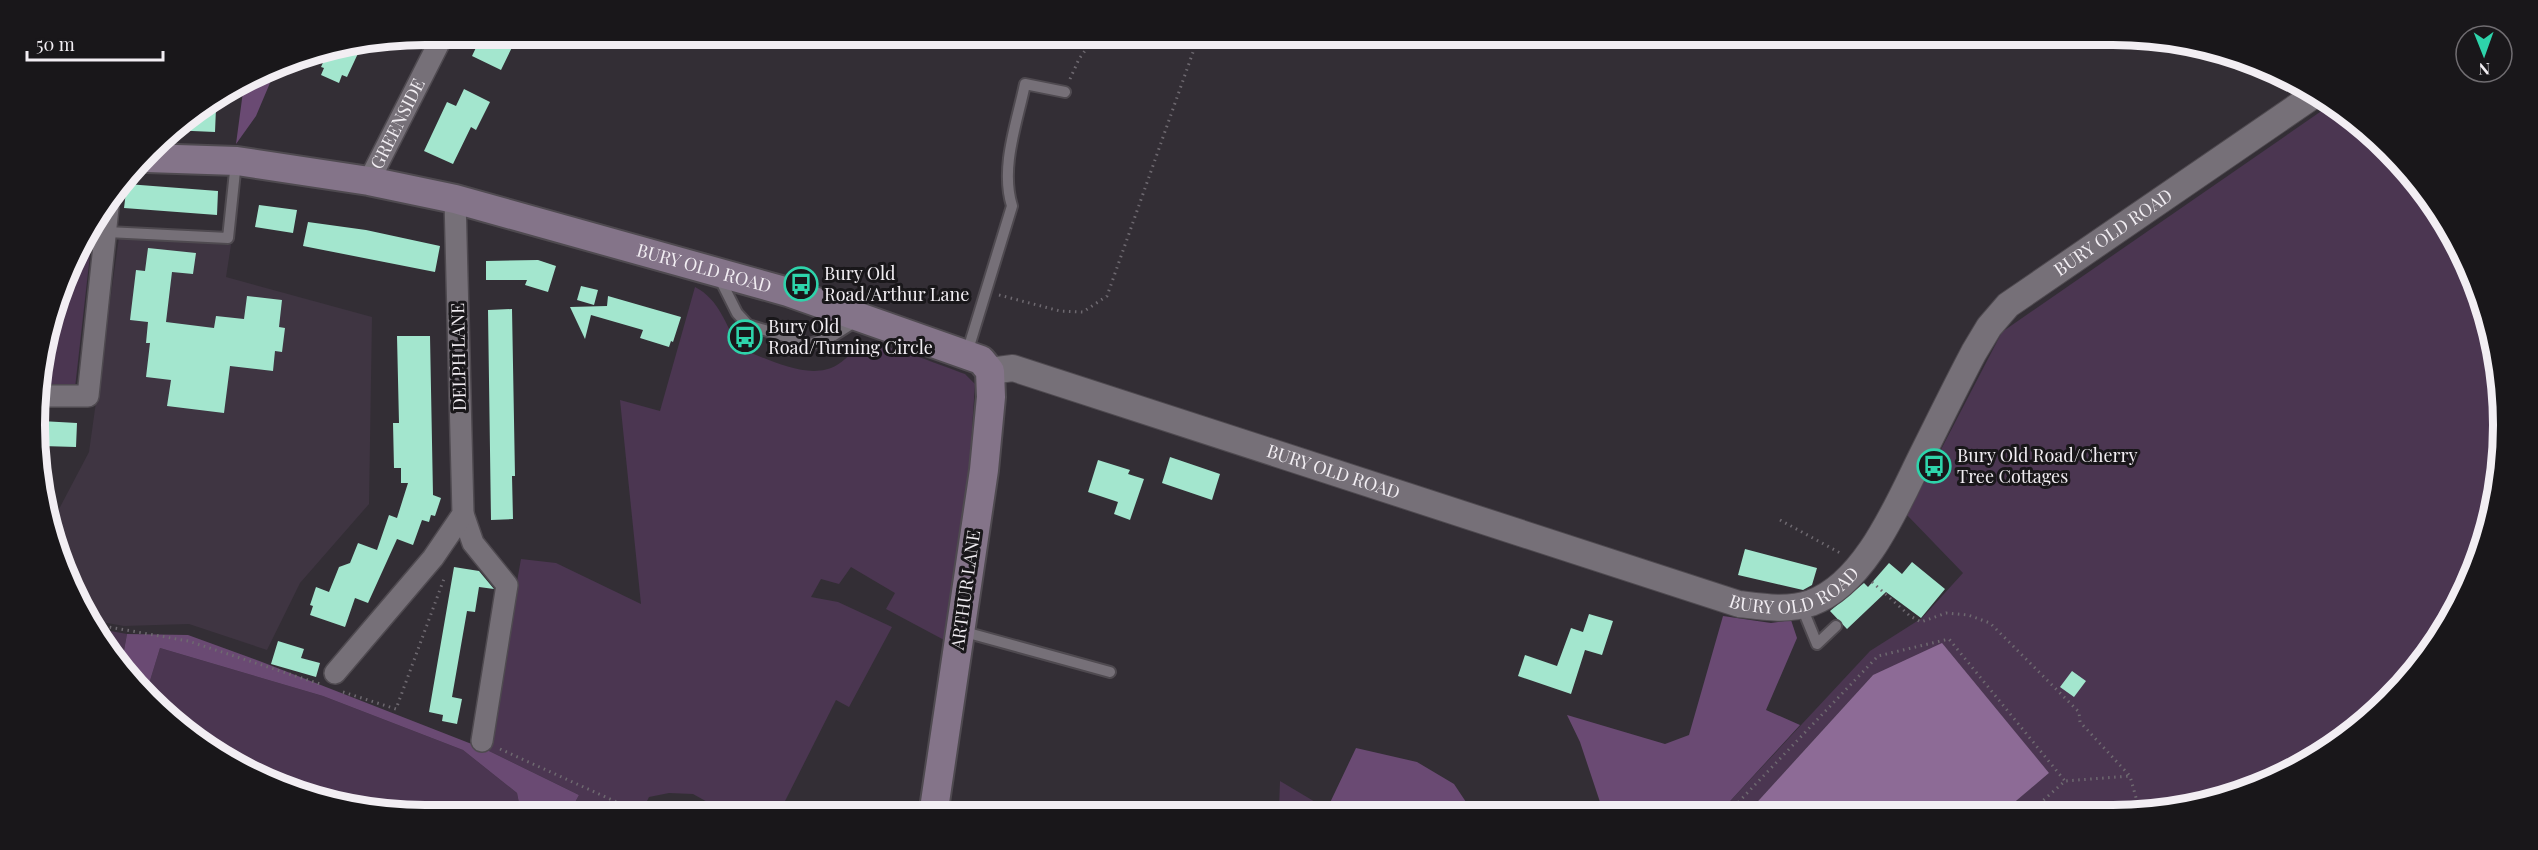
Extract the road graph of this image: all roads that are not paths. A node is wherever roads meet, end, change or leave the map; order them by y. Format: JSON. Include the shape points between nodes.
{"nodes":[{"id":1,"x":438,"y":45,"type":"edge"},
{"id":2,"x":1065,"y":92,"type":"road end"},
{"id":3,"x":2308,"y":99,"type":"edge"},
{"id":4,"x":154,"y":158,"type":"edge"},
{"id":5,"x":237,"y":161,"type":"junction"},
{"id":6,"x":369,"y":181,"type":"junction"},
{"id":7,"x":455,"y":199,"type":"junction"},
{"id":8,"x":108,"y":216,"type":"edge"},
{"id":9,"x":107,"y":231,"type":"junction"},
{"id":10,"x":717,"y":272,"type":"junction"},
{"id":11,"x":861,"y":317,"type":"junction"},
{"id":12,"x":966,"y":354,"type":"junction"},
{"id":13,"x":990,"y":371,"type":"junction"},
{"id":14,"x":46,"y":396,"type":"edge"},
{"id":15,"x":463,"y":514,"type":"junction"},
{"id":16,"x":1801,"y":605,"type":"junction"},
{"id":17,"x":1836,"y":626,"type":"dead end"},
{"id":18,"x":960,"y":631,"type":"junction"},
{"id":19,"x":1110,"y":672,"type":"dead end"},
{"id":20,"x":335,"y":684,"type":"road end"},
{"id":21,"x":482,"y":741,"type":"road end"},
{"id":22,"x":935,"y":805,"type":"edge"}],
"edges":[{"from":1,"to":6,"type":"street","name":"GREENSIDE"},
{"from":2,"to":12,"type":"lane","via":[[1025,84],[1008,167],[1007,189],[1012,206]]},
{"from":3,"to":16,"type":"street","name":"BURY OLD ROAD","via":[[2008,305],[1974,352],[1892,515],[1858,566],[1835,589]]},
{"from":4,"to":5,"type":"main road","name":"BURY OLD ROAD"},
{"from":5,"to":6,"type":"main road","name":"BURY OLD ROAD"},
{"from":5,"to":9,"type":"lane","via":[[228,238]]},
{"from":6,"to":7,"type":"main road","name":"BURY OLD ROAD"},
{"from":7,"to":10,"type":"main road","name":"BURY OLD ROAD"},
{"from":7,"to":15,"type":"street","name":"DELPH LANE"},
{"from":8,"to":9,"type":"street"},
{"from":9,"to":14,"type":"street","via":[[88,396]]},
{"from":10,"to":11,"type":"main road","name":"BURY OLD ROAD"},
{"from":10,"to":11,"type":"lane","via":[[737,313],[748,325],[810,344],[831,337]]},
{"from":11,"to":12,"type":"main road","name":"BURY OLD ROAD"},
{"from":12,"to":13,"type":"main road","name":"BURY OLD ROAD","via":[[981,360]]},
{"from":13,"to":16,"type":"street","name":"BURY OLD ROAD","via":[[1013,368],[1739,604],[1790,608]]},
{"from":13,"to":18,"type":"main road","name":"ARTHUR LANE","via":[[984,470]]},
{"from":15,"to":20,"type":"street"},
{"from":15,"to":21,"type":"street","name":"DELPH LANE","via":[[473,543],[507,585]]},
{"from":16,"to":17,"type":"lane","via":[[1817,644]]},
{"from":18,"to":19,"type":"lane"},
{"from":18,"to":22,"type":"main road","name":"ARTHUR LANE"}]}
